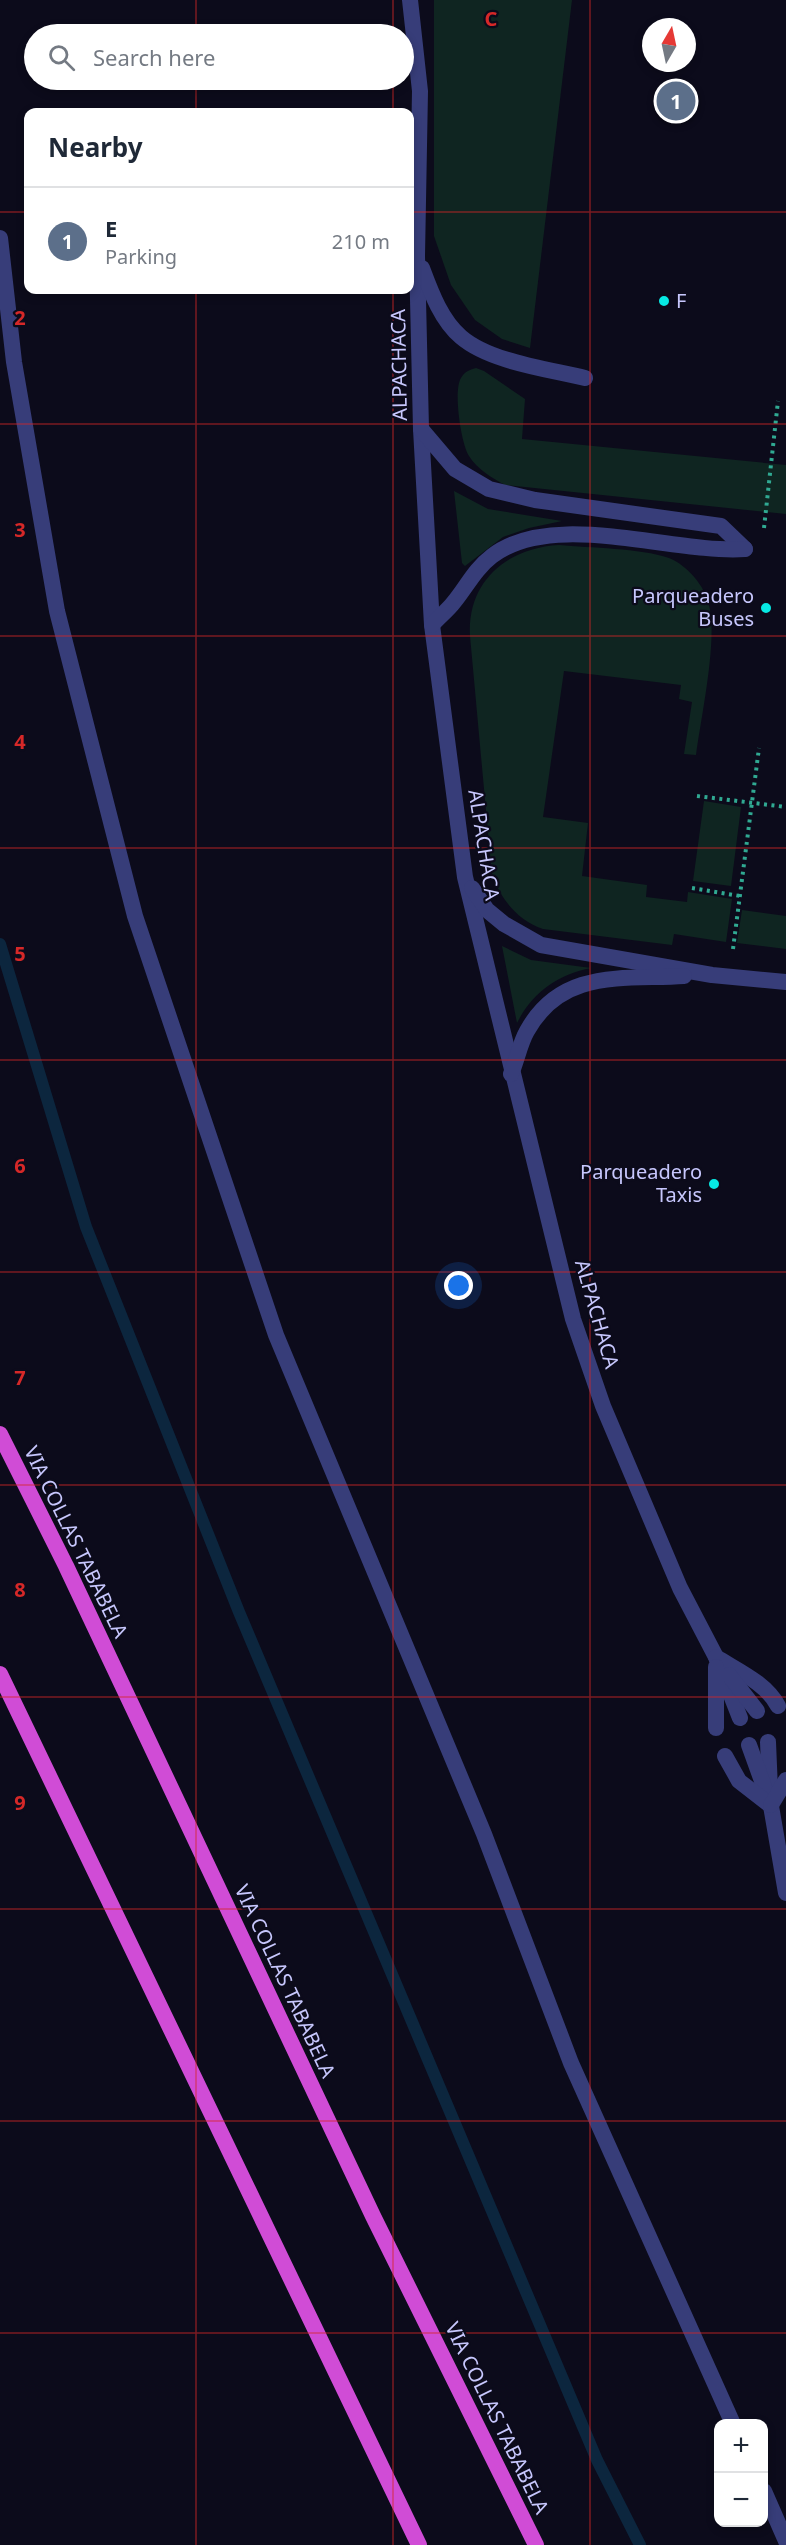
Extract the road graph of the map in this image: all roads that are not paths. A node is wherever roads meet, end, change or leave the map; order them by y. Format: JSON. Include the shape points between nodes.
{"nodes":[{"id":1,"x":410,"y":0,"type":"edge"},
{"id":2,"x":413,"y":24,"type":"edge"},
{"id":3,"x":414,"y":36,"type":"edge"},
{"id":4,"x":0,"y":238,"type":"edge"},
{"id":5,"x":417,"y":256,"type":"junction"},
{"id":6,"x":585,"y":378,"type":"dead end"},
{"id":7,"x":421,"y":429,"type":"junction"},
{"id":8,"x":432,"y":625,"type":"junction"},
{"id":9,"x":465,"y":877,"type":"junction"},
{"id":10,"x":712,"y":975,"type":"junction"},
{"id":11,"x":786,"y":982,"type":"edge"},
{"id":12,"x":511,"y":1074,"type":"junction"},
{"id":13,"x":0,"y":1434,"type":"edge"},
{"id":14,"x":716,"y":1657,"type":"junction"},
{"id":15,"x":0,"y":1674,"type":"edge"},
{"id":16,"x":778,"y":1706,"type":"dead end"},
{"id":17,"x":757,"y":1711,"type":"dead end"},
{"id":18,"x":740,"y":1718,"type":"dead end"},
{"id":19,"x":716,"y":1728,"type":"dead end"},
{"id":20,"x":768,"y":1742,"type":"dead end"},
{"id":21,"x":749,"y":1745,"type":"dead end"},
{"id":22,"x":725,"y":1756,"type":"dead end"},
{"id":23,"x":786,"y":1780,"type":"edge"},
{"id":24,"x":771,"y":1806,"type":"junction"},
{"id":25,"x":786,"y":1893,"type":"edge"},
{"id":26,"x":731,"y":2419,"type":"edge"},
{"id":27,"x":768,"y":2500,"type":"edge"},
{"id":28,"x":786,"y":2541,"type":"edge"},
{"id":29,"x":419,"y":2545,"type":"edge"},
{"id":30,"x":536,"y":2545,"type":"edge"}],
"edges":[{"from":1,"to":2,"type":"lane","name":"ALPACHACA"},
{"from":3,"to":5,"type":"lane","name":"ALPACHACA","via":[[420,91]]},
{"from":4,"to":26,"type":"lane","via":[[14,362],[57,611],[135,916],[276,1335],[484,1834],[571,2063]]},
{"from":5,"to":6,"type":"lane","via":[[431,293],[461,338],[507,360]]},
{"from":5,"to":7,"type":"lane","name":"ALPACHACA"},
{"from":7,"to":8,"type":"lane","name":"ALPACHACA"},
{"from":7,"to":8,"type":"lane","via":[[455,469],[489,489],[535,501],[721,526],[745,549],[717,551],[566,534],[526,539],[493,555]]},
{"from":8,"to":9,"type":"lane","name":"ALPACHACA"},
{"from":9,"to":10,"type":"lane","via":[[487,910],[542,945]]},
{"from":9,"to":12,"type":"lane","name":"ALPACHACA"},
{"from":10,"to":11,"type":"lane"},
{"from":10,"to":12,"type":"lane","via":[[586,982],[549,1003],[527,1031]]},
{"from":12,"to":14,"type":"lane","name":"ALPACHACA","via":[[573,1319],[603,1406],[680,1588]]},
{"from":13,"to":30,"type":"highway","name":"VIA COLLAS TABABELA","via":[[373,2216]]},
{"from":14,"to":16,"type":"lane","via":[[762,1686]]},
{"from":14,"to":17,"type":"lane","name":"ALPACHACA"},
{"from":14,"to":18,"type":"lane","name":"ALPACHACA"},
{"from":14,"to":19,"type":"lane","name":"ALPACHACA"},
{"from":15,"to":29,"type":"highway"},
{"from":20,"to":24,"type":"lane"},
{"from":21,"to":24,"type":"lane"},
{"from":22,"to":24,"type":"lane","via":[[740,1781]]},
{"from":23,"to":24,"type":"lane"},
{"from":24,"to":25,"type":"lane"},
{"from":27,"to":28,"type":"lane"}]}
